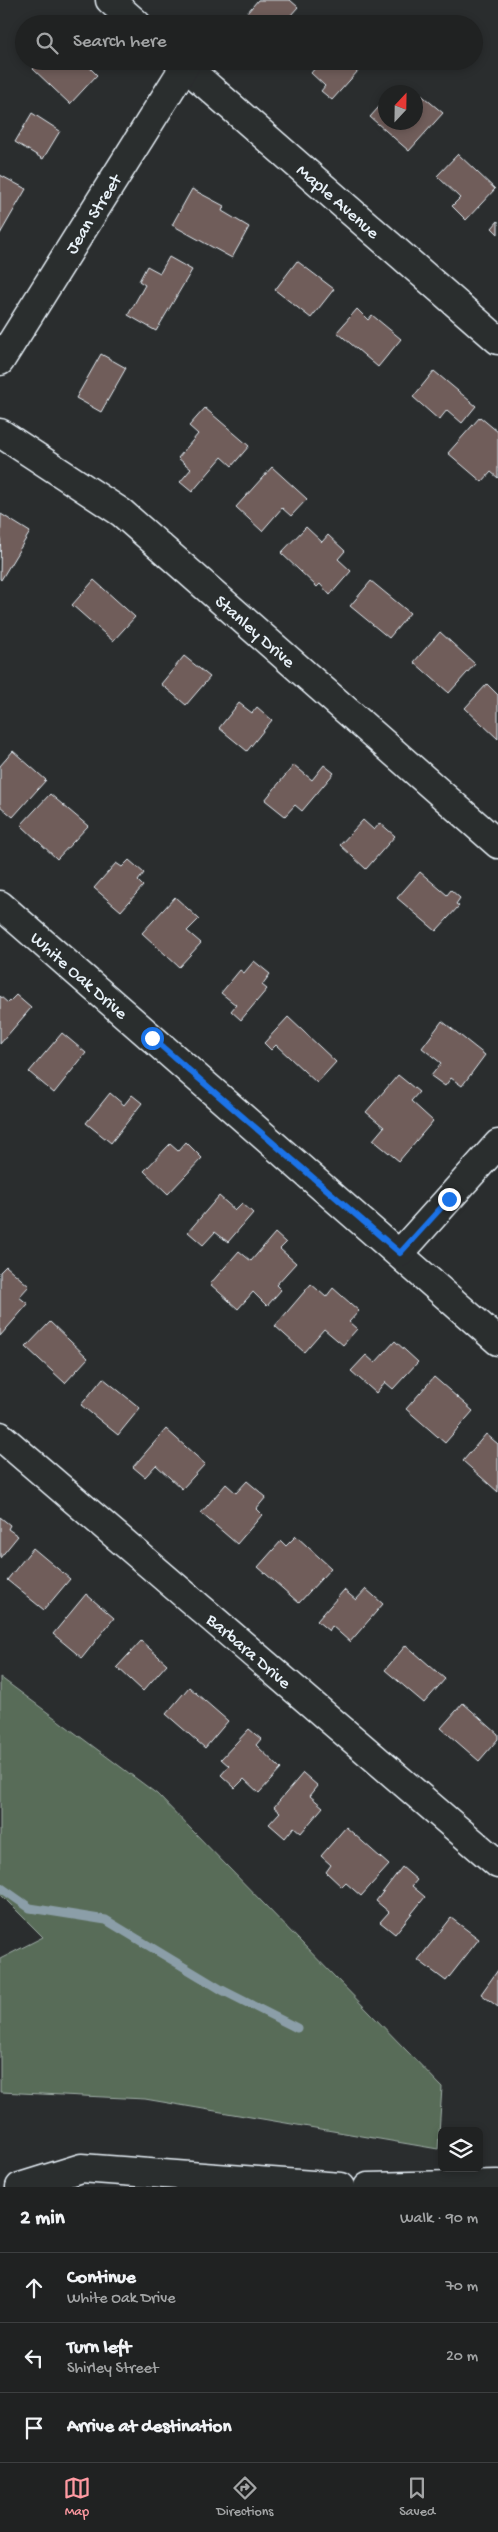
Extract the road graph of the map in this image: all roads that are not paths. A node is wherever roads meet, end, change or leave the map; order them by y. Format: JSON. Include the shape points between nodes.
{"nodes":[{"id":1,"x":110,"y":0,"type":"edge"},
{"id":2,"x":127,"y":15,"type":"edge"},
{"id":3,"x":178,"y":70,"type":"edge"},
{"id":4,"x":189,"y":70,"type":"edge"},
{"id":5,"x":498,"y":340,"type":"edge"},
{"id":6,"x":0,"y":361,"type":"edge"},
{"id":7,"x":0,"y":433,"type":"edge"},
{"id":8,"x":498,"y":844,"type":"edge"},
{"id":9,"x":0,"y":905,"type":"edge"},
{"id":10,"x":498,"y":1144,"type":"edge"},
{"id":11,"x":400,"y":1253,"type":"junction"},
{"id":12,"x":498,"y":1341,"type":"edge"},
{"id":13,"x":0,"y":1436,"type":"edge"},
{"id":14,"x":498,"y":1864,"type":"edge"},
{"id":15,"x":498,"y":2184,"type":"edge"},
{"id":16,"x":20,"y":2187,"type":"edge"},
{"id":17,"x":341,"y":2187,"type":"edge"},
{"id":18,"x":368,"y":2187,"type":"edge"}],
"edges":[{"from":1,"to":2,"type":"street"},
{"from":3,"to":6,"type":"street","name":"Jean Street"},
{"from":4,"to":5,"type":"street","name":"Maple Avenue"},
{"from":7,"to":8,"type":"street","name":"Stanley Drive","via":[[122,513]]},
{"from":9,"to":11,"type":"street","name":"White Oak Drive"},
{"from":10,"to":11,"type":"street"},
{"from":11,"to":12,"type":"street","name":"White Oak Drive"},
{"from":13,"to":14,"type":"street","name":"Barbara Drive"},
{"from":15,"to":18,"type":"street"},
{"from":16,"to":17,"type":"street","via":[[81,2168]]}]}
